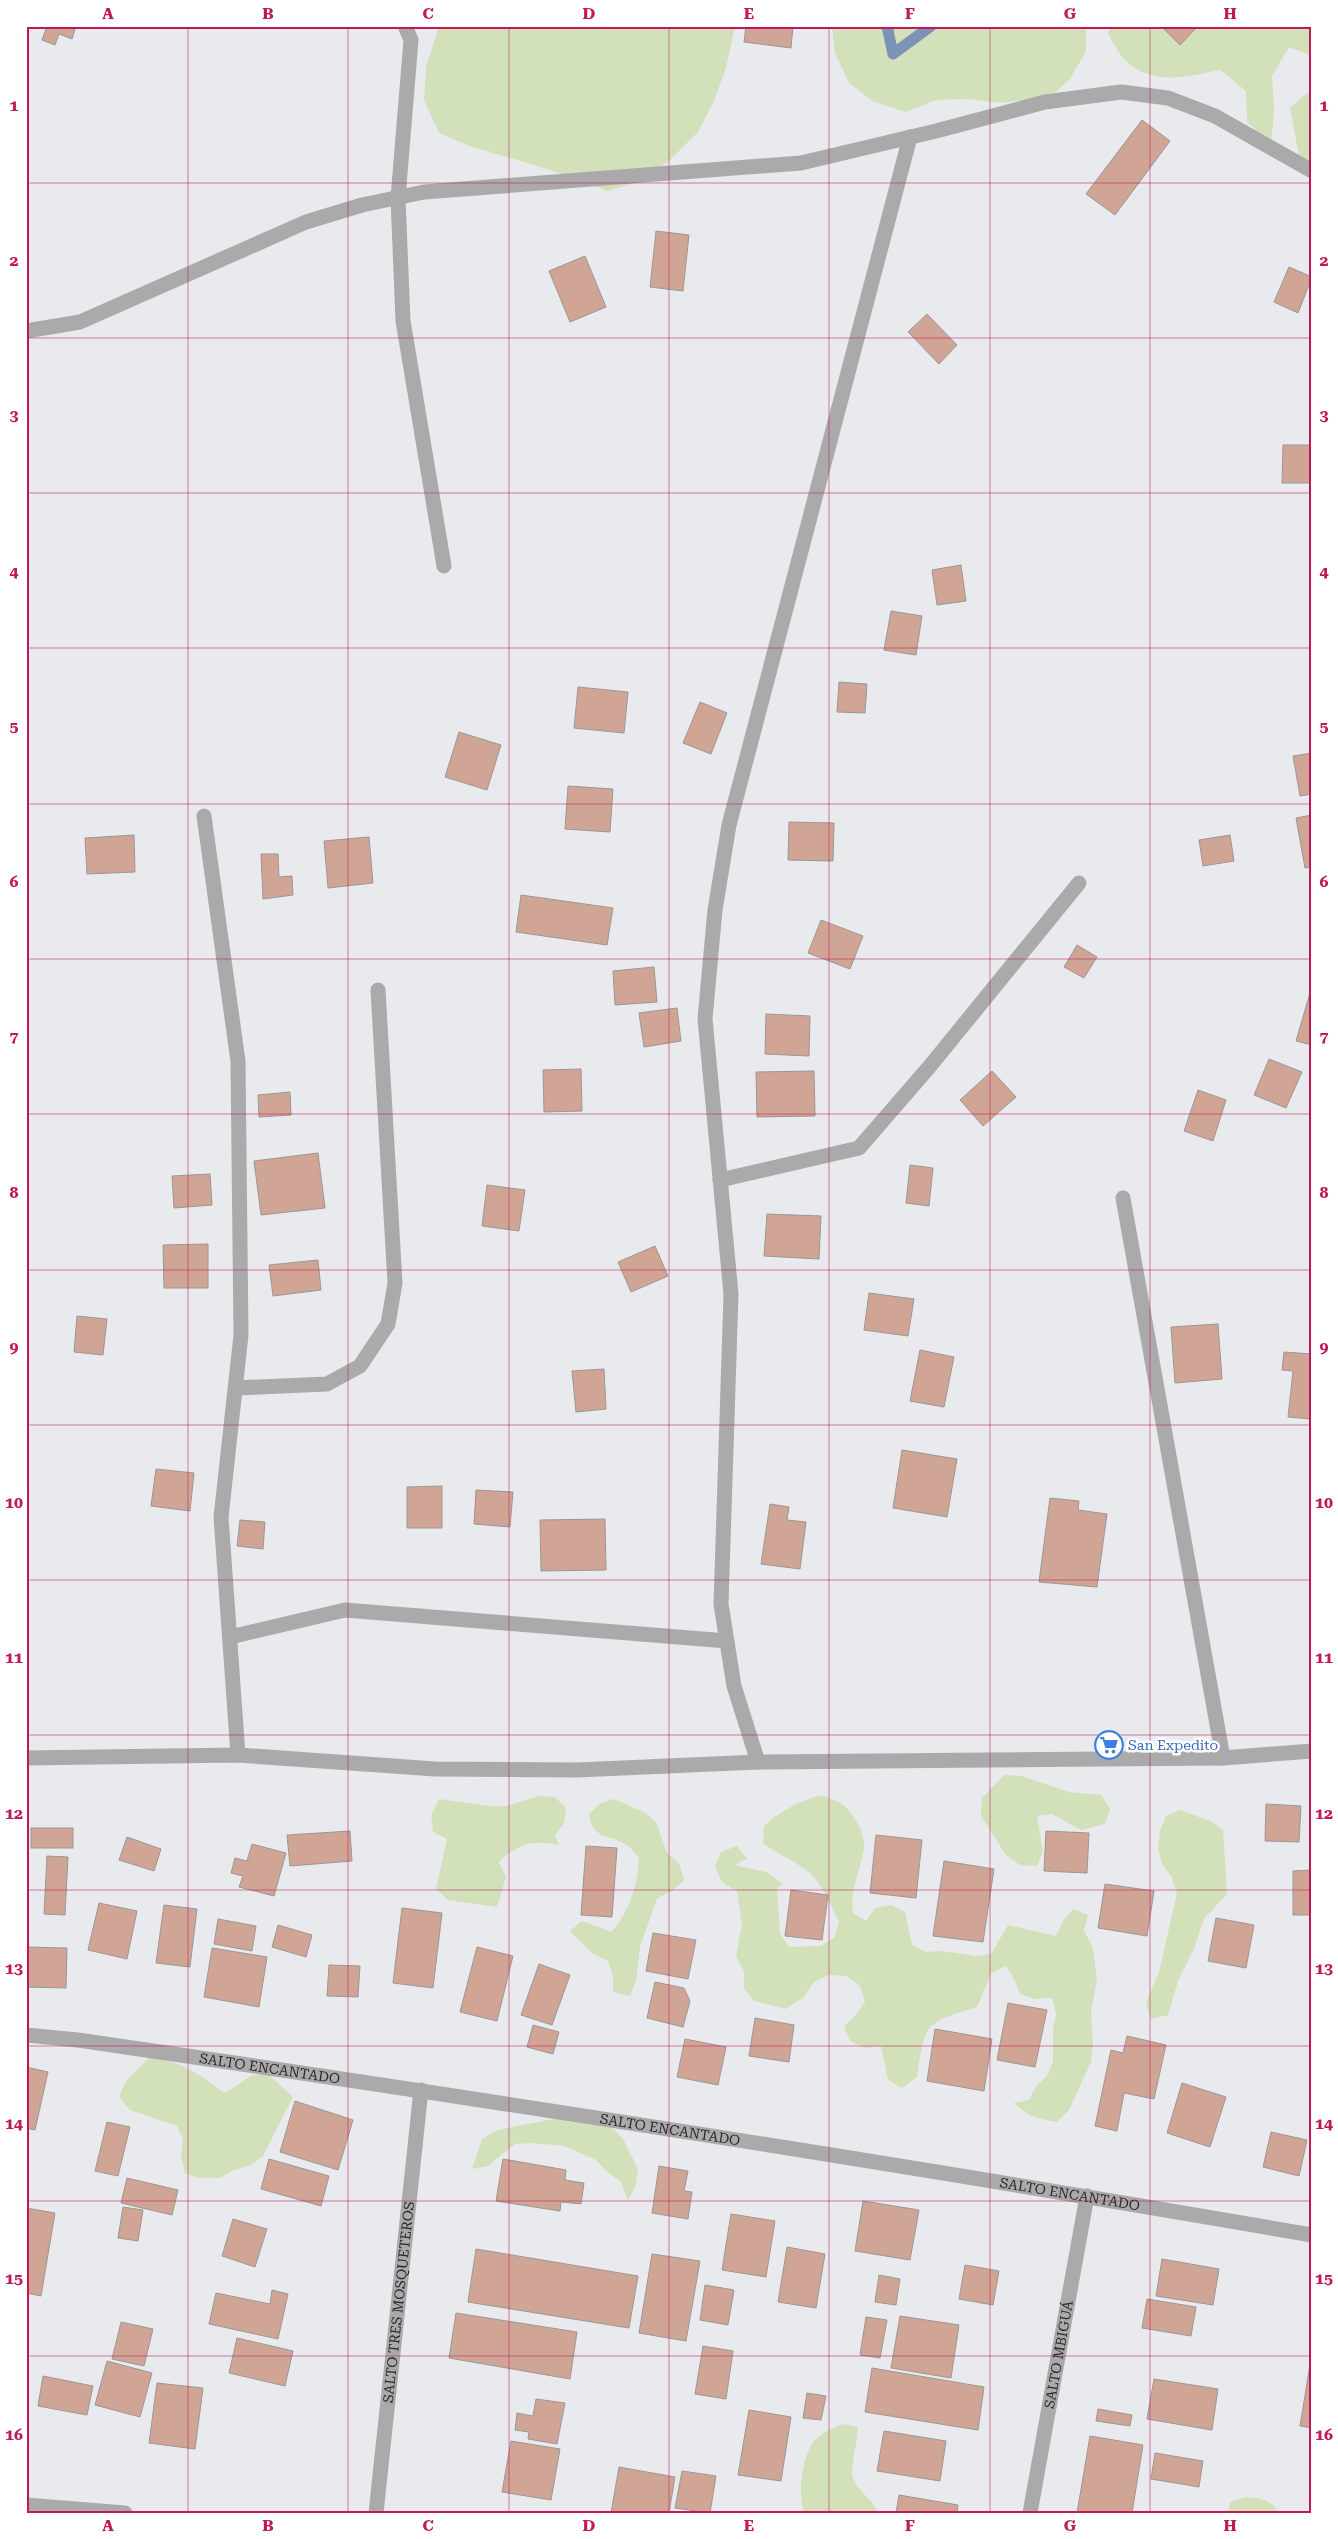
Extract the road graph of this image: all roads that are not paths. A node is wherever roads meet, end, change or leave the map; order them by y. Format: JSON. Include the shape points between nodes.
{"nodes":[{"id":1,"x":405,"y":26,"type":"edge"},
{"id":2,"x":910,"y":137,"type":"junction"},
{"id":3,"x":1312,"y":171,"type":"edge"},
{"id":4,"x":398,"y":198,"type":"junction"},
{"id":5,"x":26,"y":330,"type":"edge"},
{"id":6,"x":444,"y":566,"type":"dead end"},
{"id":7,"x":204,"y":816,"type":"dead end"},
{"id":8,"x":1079,"y":883,"type":"dead end"},
{"id":9,"x":378,"y":990,"type":"dead end"},
{"id":10,"x":720,"y":1180,"type":"junction"},
{"id":11,"x":1123,"y":1198,"type":"dead end"},
{"id":12,"x":236,"y":1388,"type":"junction"},
{"id":13,"x":230,"y":1637,"type":"junction"},
{"id":14,"x":727,"y":1641,"type":"junction"},
{"id":15,"x":1312,"y":1751,"type":"edge"},
{"id":16,"x":238,"y":1755,"type":"junction"},
{"id":17,"x":26,"y":1758,"type":"edge"},
{"id":18,"x":1223,"y":1758,"type":"junction"},
{"id":19,"x":758,"y":1762,"type":"junction"},
{"id":20,"x":26,"y":2035,"type":"edge"},
{"id":21,"x":421,"y":2090,"type":"junction"},
{"id":22,"x":1087,"y":2196,"type":"junction"},
{"id":23,"x":1312,"y":2235,"type":"edge"},
{"id":24,"x":26,"y":2505,"type":"edge"},
{"id":25,"x":125,"y":2513,"type":"edge"},
{"id":26,"x":376,"y":2513,"type":"edge"},
{"id":27,"x":1030,"y":2513,"type":"edge"}],
"edges":[{"from":1,"to":4,"type":"street","via":[[411,40]]},
{"from":2,"to":3,"type":"street","via":[[1045,102],[1121,92],[1168,98],[1215,116]]},
{"from":2,"to":4,"type":"street","via":[[801,162],[424,192]]},
{"from":2,"to":10,"type":"street","via":[[729,825],[715,910],[705,1019]]},
{"from":4,"to":5,"type":"street","via":[[306,222],[80,322]]},
{"from":4,"to":6,"type":"street","via":[[403,321]]},
{"from":7,"to":12,"type":"street","via":[[238,1061],[241,1335]]},
{"from":8,"to":10,"type":"street","via":[[859,1148]]},
{"from":9,"to":12,"type":"street","via":[[395,1283],[388,1324],[360,1366],[326,1384]]},
{"from":10,"to":14,"type":"street","via":[[731,1294],[721,1604]]},
{"from":11,"to":18,"type":"street"},
{"from":12,"to":13,"type":"street","via":[[221,1517]]},
{"from":13,"to":14,"type":"street","via":[[345,1610]]},
{"from":13,"to":16,"type":"street"},
{"from":14,"to":19,"type":"street","via":[[734,1686]]},
{"from":15,"to":18,"type":"street"},
{"from":16,"to":17,"type":"street"},
{"from":16,"to":19,"type":"street","via":[[435,1769],[577,1770]]},
{"from":18,"to":19,"type":"street"},
{"from":20,"to":21,"type":"street","name":"SALTO ENCANTADO"},
{"from":21,"to":22,"type":"street","name":"SALTO ENCANTADO"},
{"from":21,"to":26,"type":"street","name":"SALTO TRES MOSQUETEROS"},
{"from":22,"to":23,"type":"street","name":"SALTO ENCANTADO"},
{"from":22,"to":27,"type":"street","name":"SALTO MBIGUÁ"},
{"from":24,"to":25,"type":"street"}]}
